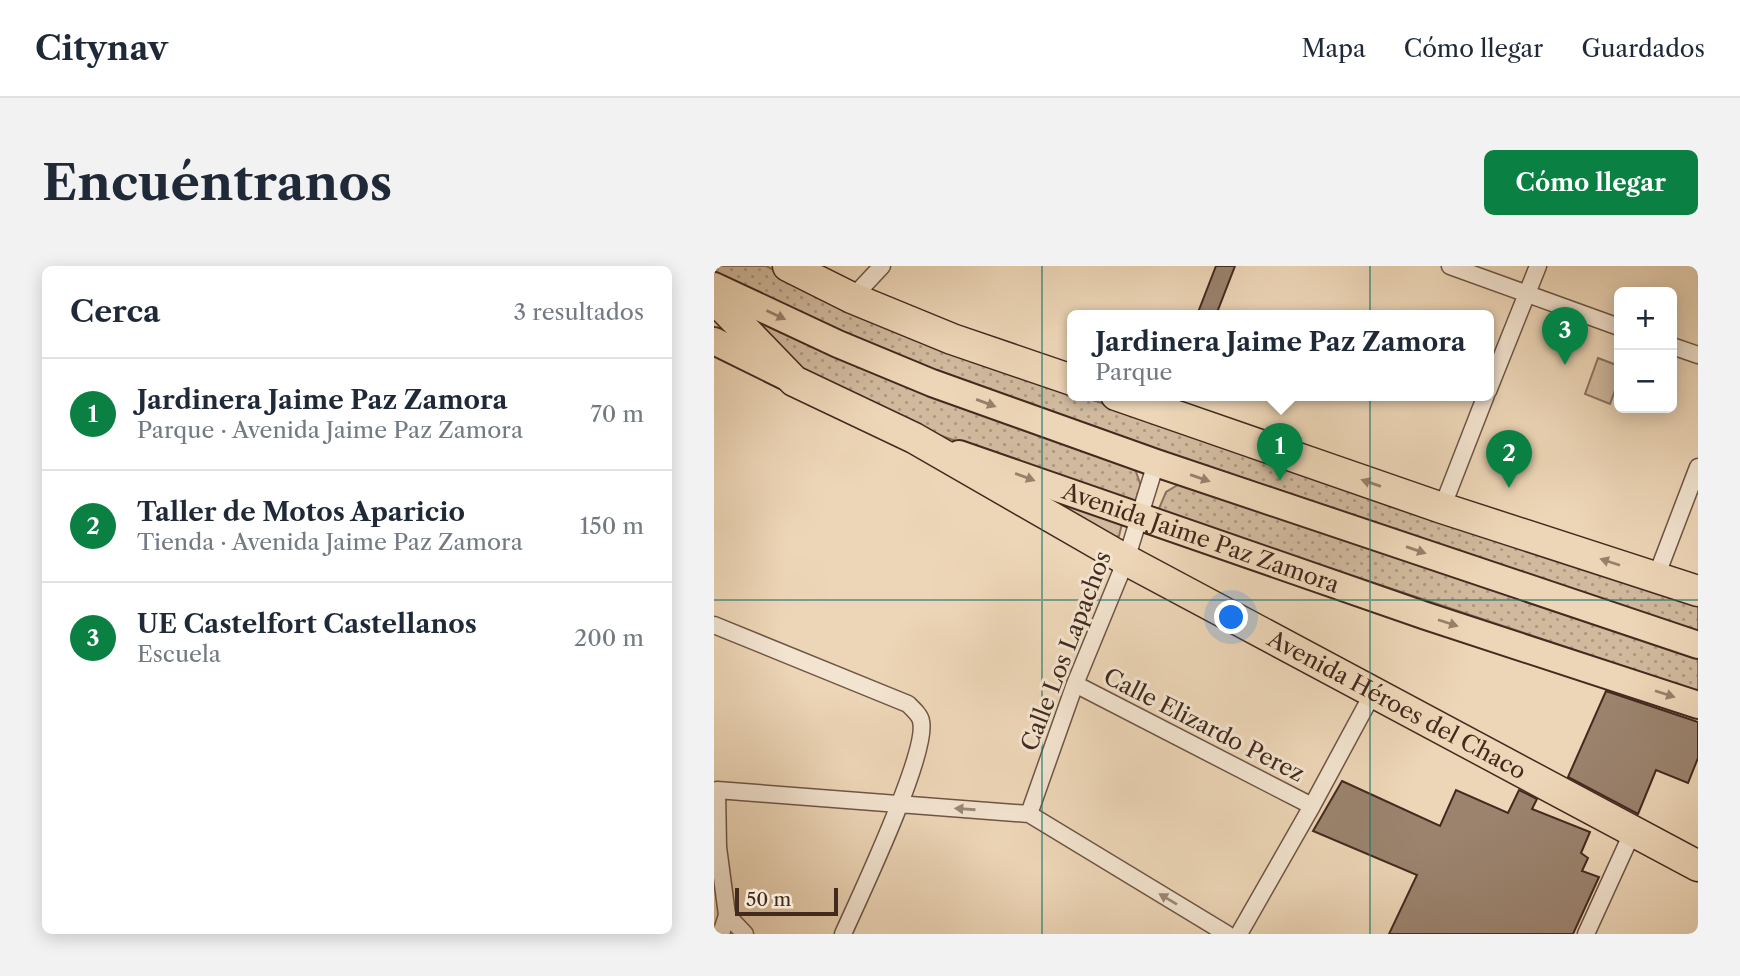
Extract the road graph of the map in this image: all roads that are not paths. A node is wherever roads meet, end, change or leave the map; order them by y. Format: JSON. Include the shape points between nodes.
{"nodes":[{"id":1,"x":788,"y":266,"type":"edge"},
{"id":2,"x":882,"y":266,"type":"edge"},
{"id":3,"x":1450,"y":266,"type":"edge"},
{"id":4,"x":1538,"y":266,"type":"edge"},
{"id":5,"x":714,"y":286,"type":"edge"},
{"id":6,"x":1527,"y":294,"type":"junction"},
{"id":7,"x":714,"y":298,"type":"edge"},
{"id":8,"x":852,"y":298,"type":"junction"},
{"id":9,"x":1614,"y":325,"type":"edge"},
{"id":10,"x":714,"y":341,"type":"edge"},
{"id":11,"x":1677,"y":348,"type":"edge"},
{"id":12,"x":1698,"y":355,"type":"edge"},
{"id":13,"x":1494,"y":376,"type":"edge"},
{"id":14,"x":1067,"y":378,"type":"edge"},
{"id":15,"x":794,"y":381,"type":"junction"},
{"id":16,"x":1133,"y":401,"type":"edge"},
{"id":17,"x":1484,"y":401,"type":"edge"},
{"id":18,"x":914,"y":438,"type":"junction"},
{"id":19,"x":1156,"y":463,"type":"junction"},
{"id":20,"x":1698,"y":467,"type":"edge"},
{"id":21,"x":1442,"y":508,"type":"junction"},
{"id":22,"x":1139,"y":518,"type":"junction"},
{"id":23,"x":1126,"y":561,"type":"junction"},
{"id":24,"x":1656,"y":577,"type":"junction"},
{"id":25,"x":1698,"y":591,"type":"edge"},
{"id":26,"x":714,"y":625,"type":"edge"},
{"id":27,"x":1698,"y":645,"type":"edge"},
{"id":28,"x":1074,"y":684,"type":"junction"},
{"id":29,"x":1374,"y":691,"type":"junction"},
{"id":30,"x":1698,"y":705,"type":"edge"},
{"id":31,"x":715,"y":791,"type":"edge"},
{"id":32,"x":900,"y":804,"type":"junction"},
{"id":33,"x":1312,"y":806,"type":"junction"},
{"id":34,"x":1029,"y":814,"type":"junction"},
{"id":35,"x":1633,"y":831,"type":"junction"},
{"id":36,"x":1698,"y":866,"type":"edge"},
{"id":37,"x":727,"y":915,"type":"junction"},
{"id":38,"x":721,"y":934,"type":"edge"},
{"id":39,"x":745,"y":934,"type":"edge"},
{"id":40,"x":843,"y":934,"type":"edge"},
{"id":41,"x":1227,"y":934,"type":"edge"},
{"id":42,"x":1239,"y":934,"type":"edge"},
{"id":43,"x":1586,"y":934,"type":"edge"}],
"edges":[{"from":1,"to":8,"type":"highway"},
{"from":2,"to":8,"type":"street"},
{"from":3,"to":6,"type":"street"},
{"from":4,"to":6,"type":"street"},
{"from":5,"to":19,"type":"main road","one_way":true,"via":[[932,383]]},
{"from":6,"to":9,"type":"street"},
{"from":6,"to":13,"type":"street"},
{"from":7,"to":15,"type":"highway"},
{"from":8,"to":14,"type":"highway"},
{"from":10,"to":15,"type":"main road","name":"Avenida Jaime Paz Zamora"},
{"from":11,"to":12,"type":"street"},
{"from":15,"to":18,"type":"highway","name":"Avenida Jaime Paz Zamora"},
{"from":21,"to":16,"type":"highway","one_way":true},
{"from":17,"to":21,"type":"street"},
{"from":18,"to":22,"type":"main road","name":"Avenida Jaime Paz Zamora","one_way":true},
{"from":18,"to":23,"type":"highway","name":"Avenida Héroes del Chaco"},
{"from":19,"to":22,"type":"street","name":"Calle Los Lapachos"},
{"from":19,"to":27,"type":"main road","one_way":true},
{"from":20,"to":24,"type":"street"},
{"from":24,"to":21,"type":"highway","one_way":true},
{"from":22,"to":23,"type":"street","name":"Calle Los Lapachos"},
{"from":22,"to":30,"type":"main road","name":"Avenida Jaime Paz Zamora","one_way":true},
{"from":23,"to":28,"type":"street","name":"Calle Los Lapachos"},
{"from":23,"to":29,"type":"highway","name":"Avenida Héroes del Chaco"},
{"from":24,"to":25,"type":"highway"},
{"from":26,"to":32,"type":"street","via":[[908,704],[921,720],[922,738]]},
{"from":28,"to":33,"type":"street","name":"Calle Elizardo Perez"},
{"from":28,"to":34,"type":"street","name":"Calle Los Lapachos"},
{"from":29,"to":33,"type":"street"},
{"from":29,"to":35,"type":"highway","name":"Avenida Héroes del Chaco"},
{"from":31,"to":32,"type":"street"},
{"from":31,"to":37,"type":"street"},
{"from":34,"to":32,"type":"street","one_way":true},
{"from":32,"to":40,"type":"street"},
{"from":33,"to":42,"type":"street"},
{"from":41,"to":34,"type":"street","one_way":true},
{"from":35,"to":36,"type":"highway","name":"Avenida Héroes del Chaco"},
{"from":35,"to":43,"type":"street"},
{"from":37,"to":38,"type":"street"},
{"from":37,"to":39,"type":"street"}]}
